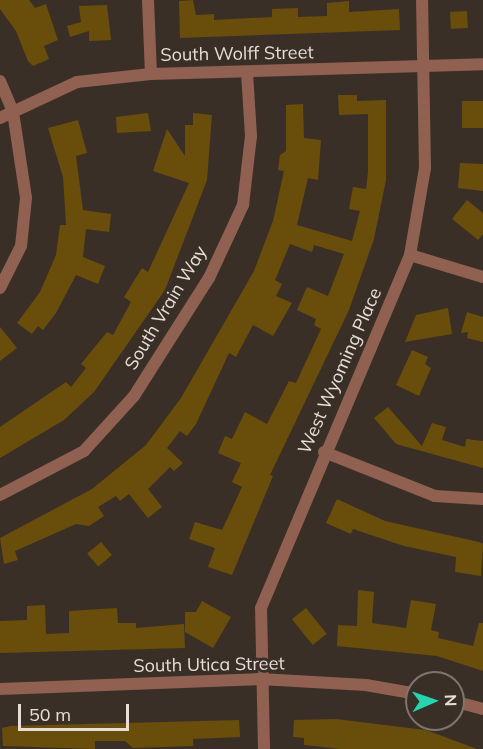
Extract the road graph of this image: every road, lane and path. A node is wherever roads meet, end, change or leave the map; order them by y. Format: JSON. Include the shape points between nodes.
{"nodes":[{"id":1,"x":148,"y":0,"type":"edge"},
{"id":2,"x":422,"y":0,"type":"edge"},
{"id":3,"x":483,"y":64,"type":"edge"},
{"id":4,"x":425,"y":66,"type":"junction"},
{"id":5,"x":247,"y":72,"type":"junction"},
{"id":6,"x":151,"y":74,"type":"junction"},
{"id":7,"x":0,"y":81,"type":"edge"},
{"id":8,"x":13,"y":112,"type":"junction"},
{"id":9,"x":0,"y":118,"type":"edge"},
{"id":10,"x":410,"y":255,"type":"junction"},
{"id":11,"x":483,"y":277,"type":"edge"},
{"id":12,"x":0,"y":288,"type":"edge"},
{"id":13,"x":324,"y":452,"type":"junction"},
{"id":14,"x":0,"y":495,"type":"edge"},
{"id":15,"x":483,"y":499,"type":"edge"},
{"id":16,"x":260,"y":679,"type":"junction"},
{"id":17,"x":0,"y":689,"type":"edge"},
{"id":18,"x":405,"y":692,"type":"edge"},
{"id":19,"x":465,"y":705,"type":"edge"},
{"id":20,"x":483,"y":709,"type":"edge"},
{"id":21,"x":264,"y":749,"type":"edge"}],
"edges":[{"from":1,"to":6,"type":"street"},
{"from":2,"to":4,"type":"street","name":"West Wyoming Place"},
{"from":3,"to":4,"type":"street","name":"South Wolff Street"},
{"from":4,"to":5,"type":"street","name":"South Wolff Street"},
{"from":4,"to":10,"type":"street","name":"West Wyoming Place","via":[[425,168]]},
{"from":5,"to":6,"type":"street","name":"South Wolff Street"},
{"from":5,"to":14,"type":"street","name":"South Vrain Way","via":[[251,136],[243,205],[209,278],[134,396],[84,451]]},
{"from":6,"to":8,"type":"street","name":"South Wolff Street","via":[[77,82]]},
{"from":7,"to":8,"type":"street"},
{"from":8,"to":9,"type":"street","name":"South Wolff Street"},
{"from":8,"to":12,"type":"street","via":[[26,198],[21,246]]},
{"from":10,"to":11,"type":"street"},
{"from":10,"to":13,"type":"street","name":"West Wyoming Place"},
{"from":13,"to":15,"type":"street","via":[[435,496]]},
{"from":13,"to":16,"type":"street","name":"West Wyoming Place","via":[[261,608]]},
{"from":16,"to":17,"type":"street","name":"South Utica Street"},
{"from":16,"to":18,"type":"street","name":"South Utica Street","via":[[366,685]]},
{"from":16,"to":21,"type":"street","name":"West Wyoming Place"},
{"from":19,"to":20,"type":"street"}]}
